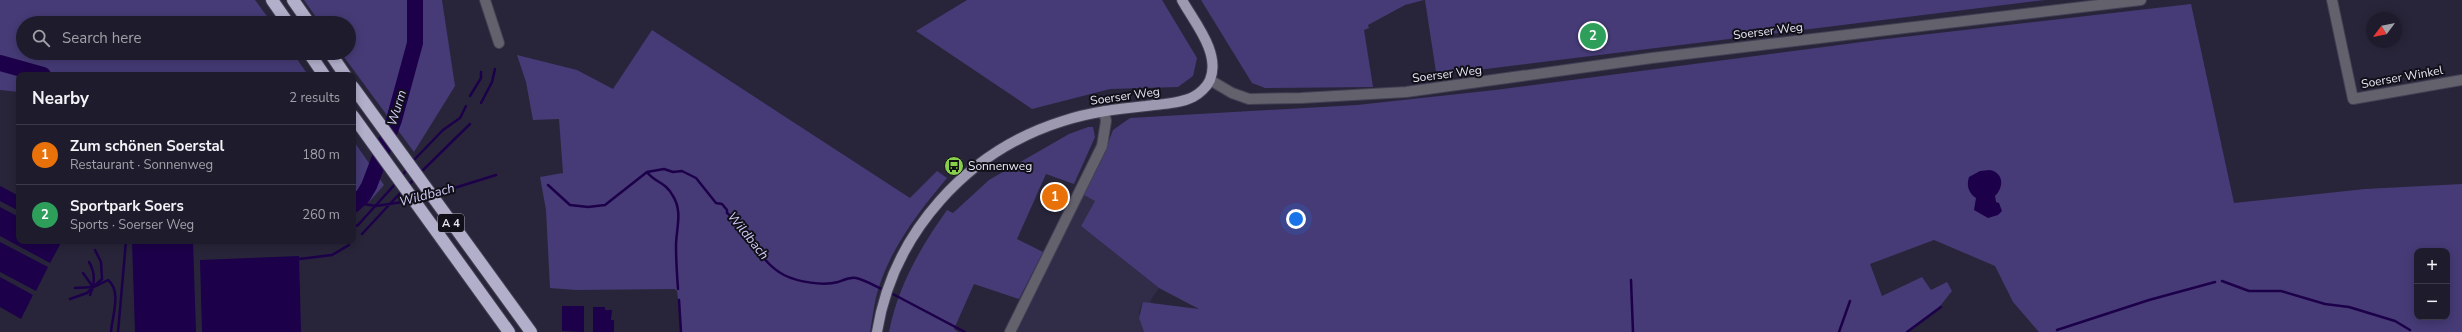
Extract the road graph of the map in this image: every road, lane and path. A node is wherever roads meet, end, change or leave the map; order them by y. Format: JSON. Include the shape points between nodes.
{"nodes":[{"id":1,"x":272,"y":0,"type":"edge"},
{"id":2,"x":293,"y":0,"type":"edge"},
{"id":3,"x":485,"y":0,"type":"edge"},
{"id":4,"x":1182,"y":0,"type":"edge"},
{"id":5,"x":2141,"y":0,"type":"edge"},
{"id":6,"x":2332,"y":0,"type":"edge"},
{"id":7,"x":283,"y":16,"type":"edge"},
{"id":8,"x":304,"y":16,"type":"edge"},
{"id":9,"x":499,"y":43,"type":"dead end"},
{"id":10,"x":314,"y":60,"type":"edge"},
{"id":11,"x":335,"y":60,"type":"edge"},
{"id":12,"x":322,"y":72,"type":"edge"},
{"id":13,"x":343,"y":72,"type":"edge"},
{"id":14,"x":1210,"y":80,"type":"junction"},
{"id":15,"x":2462,"y":80,"type":"edge"},
{"id":16,"x":356,"y":91,"type":"edge"},
{"id":17,"x":1104,"y":111,"type":"junction"},
{"id":18,"x":356,"y":120,"type":"edge"},
{"id":19,"x":509,"y":332,"type":"edge"},
{"id":20,"x":531,"y":332,"type":"edge"},
{"id":21,"x":877,"y":332,"type":"edge"},
{"id":22,"x":1010,"y":332,"type":"edge"}],
"edges":[{"from":1,"to":7,"type":"highway"},
{"from":2,"to":8,"type":"highway"},
{"from":3,"to":9,"type":"street"},
{"from":4,"to":14,"type":"main road","via":[[1210,51]]},
{"from":5,"to":14,"type":"street","name":"Soerser Weg","via":[[1652,58],[1406,92],[1249,99],[1232,94]]},
{"from":6,"to":15,"type":"street","name":"Soerser Winkel","via":[[2353,99]]},
{"from":10,"to":12,"type":"highway"},
{"from":11,"to":13,"type":"highway"},
{"from":14,"to":17,"type":"main road","name":"Soerser Weg","via":[[1201,92],[1183,101]]},
{"from":16,"to":20,"type":"highway","number":"A 4"},
{"from":17,"to":21,"type":"main road","name":"Soerser Weg","via":[[1062,121],[1025,136],[976,166],[946,193],[907,246],[887,288]]},
{"from":17,"to":22,"type":"street","via":[[1106,122],[1102,146]]},
{"from":18,"to":19,"type":"highway","number":"A 4"}]}
